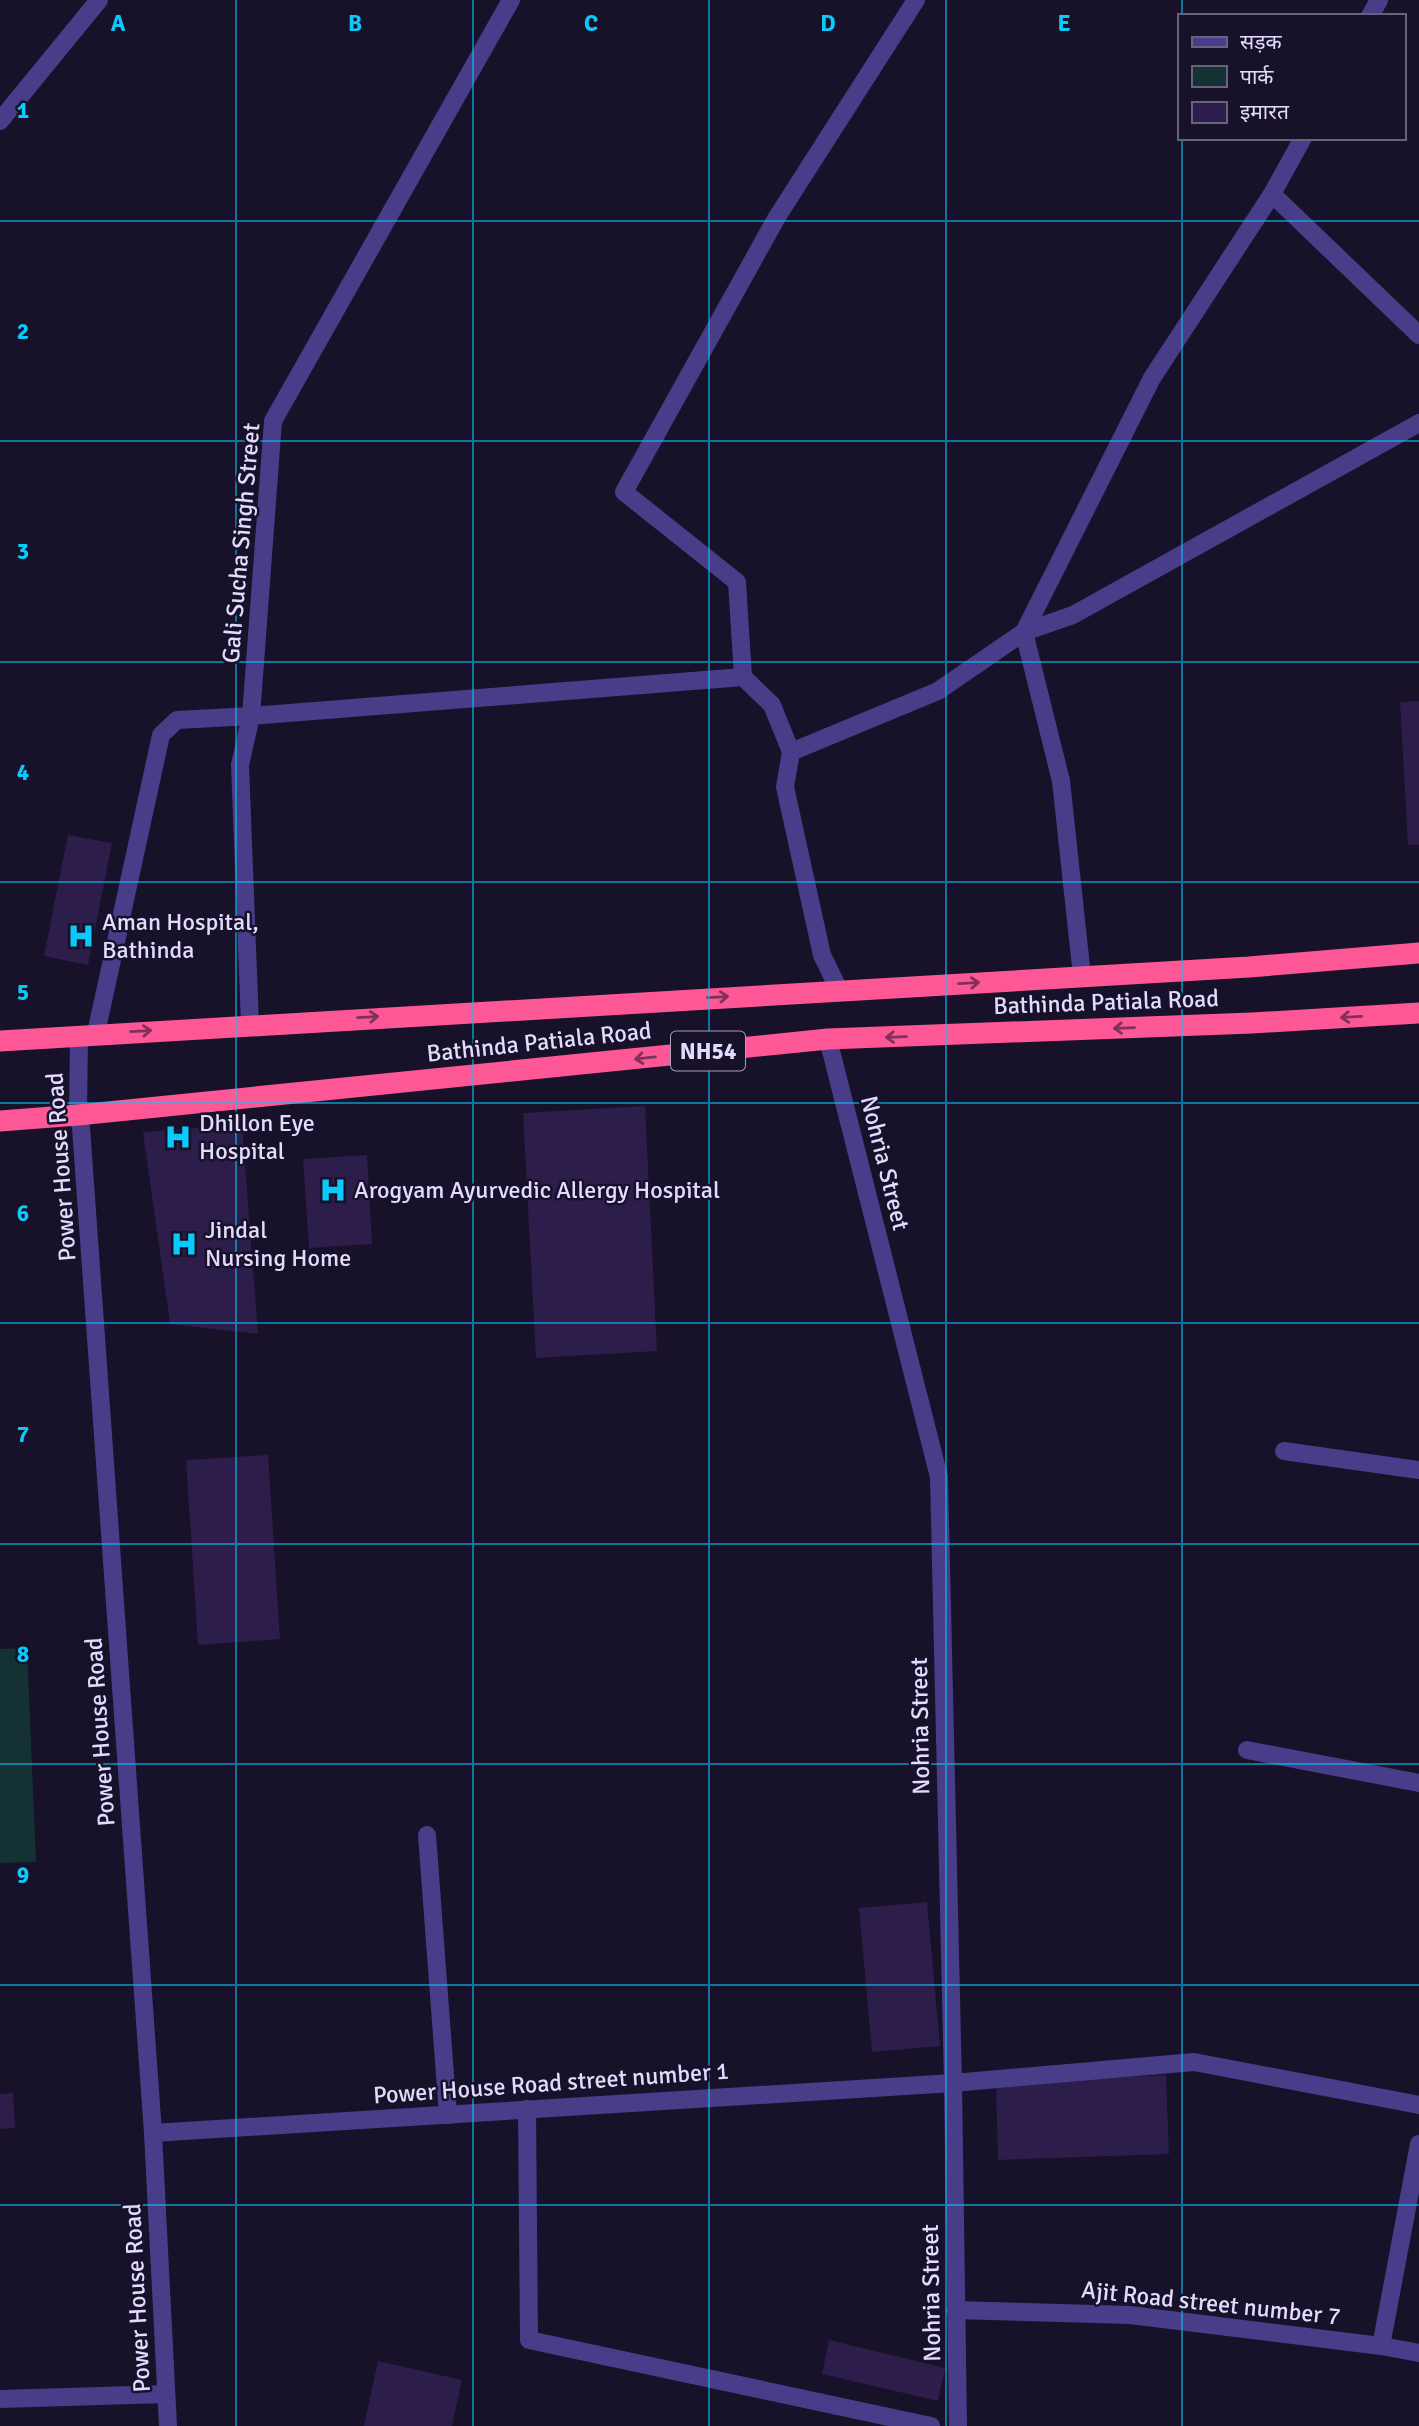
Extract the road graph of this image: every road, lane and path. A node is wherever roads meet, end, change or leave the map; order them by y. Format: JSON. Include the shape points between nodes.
{"nodes":[{"id":1,"x":99,"y":0,"type":"edge"},
{"id":2,"x":511,"y":0,"type":"edge"},
{"id":3,"x":916,"y":0,"type":"edge"},
{"id":4,"x":0,"y":121,"type":"edge"},
{"id":5,"x":1302,"y":140,"type":"edge"},
{"id":6,"x":1272,"y":194,"type":"junction"},
{"id":7,"x":1419,"y":335,"type":"edge"},
{"id":8,"x":1419,"y":423,"type":"edge"},
{"id":9,"x":1024,"y":632,"type":"junction"},
{"id":10,"x":743,"y":677,"type":"junction"},
{"id":11,"x":251,"y":716,"type":"junction"},
{"id":12,"x":792,"y":752,"type":"junction"},
{"id":13,"x":1419,"y":953,"type":"edge"},
{"id":14,"x":1082,"y":976,"type":"junction"},
{"id":15,"x":839,"y":990,"type":"junction"},
{"id":16,"x":1419,"y":1013,"type":"edge"},
{"id":17,"x":250,"y":1024,"type":"junction"},
{"id":18,"x":88,"y":1034,"type":"junction"},
{"id":19,"x":828,"y":1039,"type":"junction"},
{"id":20,"x":0,"y":1041,"type":"edge"},
{"id":21,"x":78,"y":1115,"type":"junction"},
{"id":22,"x":0,"y":1121,"type":"edge"},
{"id":23,"x":1284,"y":1451,"type":"dead end"},
{"id":24,"x":1419,"y":1470,"type":"edge"},
{"id":25,"x":1247,"y":1750,"type":"dead end"},
{"id":26,"x":1419,"y":1783,"type":"edge"},
{"id":27,"x":427,"y":1835,"type":"dead end"},
{"id":28,"x":953,"y":2083,"type":"junction"},
{"id":29,"x":1419,"y":2105,"type":"edge"},
{"id":30,"x":527,"y":2109,"type":"junction"},
{"id":31,"x":448,"y":2115,"type":"junction"},
{"id":32,"x":153,"y":2133,"type":"junction"},
{"id":33,"x":1419,"y":2144,"type":"edge"},
{"id":34,"x":955,"y":2310,"type":"junction"},
{"id":35,"x":1381,"y":2346,"type":"junction"},
{"id":36,"x":1419,"y":2353,"type":"edge"},
{"id":37,"x":166,"y":2394,"type":"junction"},
{"id":38,"x":0,"y":2399,"type":"edge"},
{"id":39,"x":168,"y":2426,"type":"edge"},
{"id":40,"x":931,"y":2426,"type":"edge"},
{"id":41,"x":958,"y":2426,"type":"edge"}],
"edges":[{"from":1,"to":4,"type":"street"},
{"from":2,"to":11,"type":"street","name":"Gali Sucha Singh Street","via":[[273,421]]},
{"from":3,"to":10,"type":"street","via":[[777,217],[624,492],[737,582]]},
{"from":5,"to":6,"type":"street"},
{"from":6,"to":7,"type":"street"},
{"from":6,"to":9,"type":"street","via":[[1152,378]]},
{"from":8,"to":9,"type":"street","via":[[1073,615]]},
{"from":9,"to":12,"type":"street","via":[[939,691]]},
{"from":9,"to":14,"type":"street","via":[[1061,782]]},
{"from":10,"to":11,"type":"street","name":"Power House Road"},
{"from":10,"to":12,"type":"street","via":[[772,705]]},
{"from":11,"to":17,"type":"street","name":"Gali Sucha Singh Street","via":[[240,765]]},
{"from":11,"to":18,"type":"street","name":"Power House Road","via":[[177,720],[161,734]]},
{"from":12,"to":15,"type":"street","via":[[785,787],[822,955]]},
{"from":13,"to":14,"type":"highway","number":"NH54"},
{"from":15,"to":14,"type":"highway","number":"NH54","one_way":true},
{"from":17,"to":15,"type":"highway","number":"NH54","one_way":true},
{"from":16,"to":19,"type":"highway","name":"Bathinda Patiala Road","number":"NH54","one_way":true},
{"from":18,"to":17,"type":"highway","number":"NH54","one_way":true},
{"from":18,"to":20,"type":"highway","number":"NH54"},
{"from":18,"to":21,"type":"street","name":"Power House Road"},
{"from":19,"to":21,"type":"highway","name":"Bathinda Patiala Road","number":"NH54","one_way":true},
{"from":19,"to":28,"type":"street","name":"Nohria Street","via":[[939,1477]]},
{"from":21,"to":22,"type":"highway","name":"Bathinda Patiala Road","number":"NH54"},
{"from":21,"to":32,"type":"street","name":"Power House Road"},
{"from":23,"to":24,"type":"street"},
{"from":25,"to":26,"type":"street"},
{"from":27,"to":31,"type":"street"},
{"from":28,"to":29,"type":"street","name":"Power House Road street number 1","via":[[1194,2062]]},
{"from":28,"to":30,"type":"street","name":"Power House Road street number 1"},
{"from":28,"to":34,"type":"street","name":"Nohria Street"},
{"from":30,"to":31,"type":"street","name":"Power House Road street number 1"},
{"from":30,"to":40,"type":"street","via":[[529,2340]]},
{"from":31,"to":32,"type":"street","name":"Power House Road street number 1"},
{"from":32,"to":37,"type":"street","name":"Power House Road"},
{"from":33,"to":35,"type":"street"},
{"from":34,"to":35,"type":"street","name":"Ajit Road street number 7","via":[[1130,2315]]},
{"from":34,"to":41,"type":"street","name":"Nohria Street"},
{"from":35,"to":36,"type":"street","name":"Ajit Road street number 7"},
{"from":37,"to":38,"type":"street"},
{"from":37,"to":39,"type":"street","name":"Power House Road"}]}
